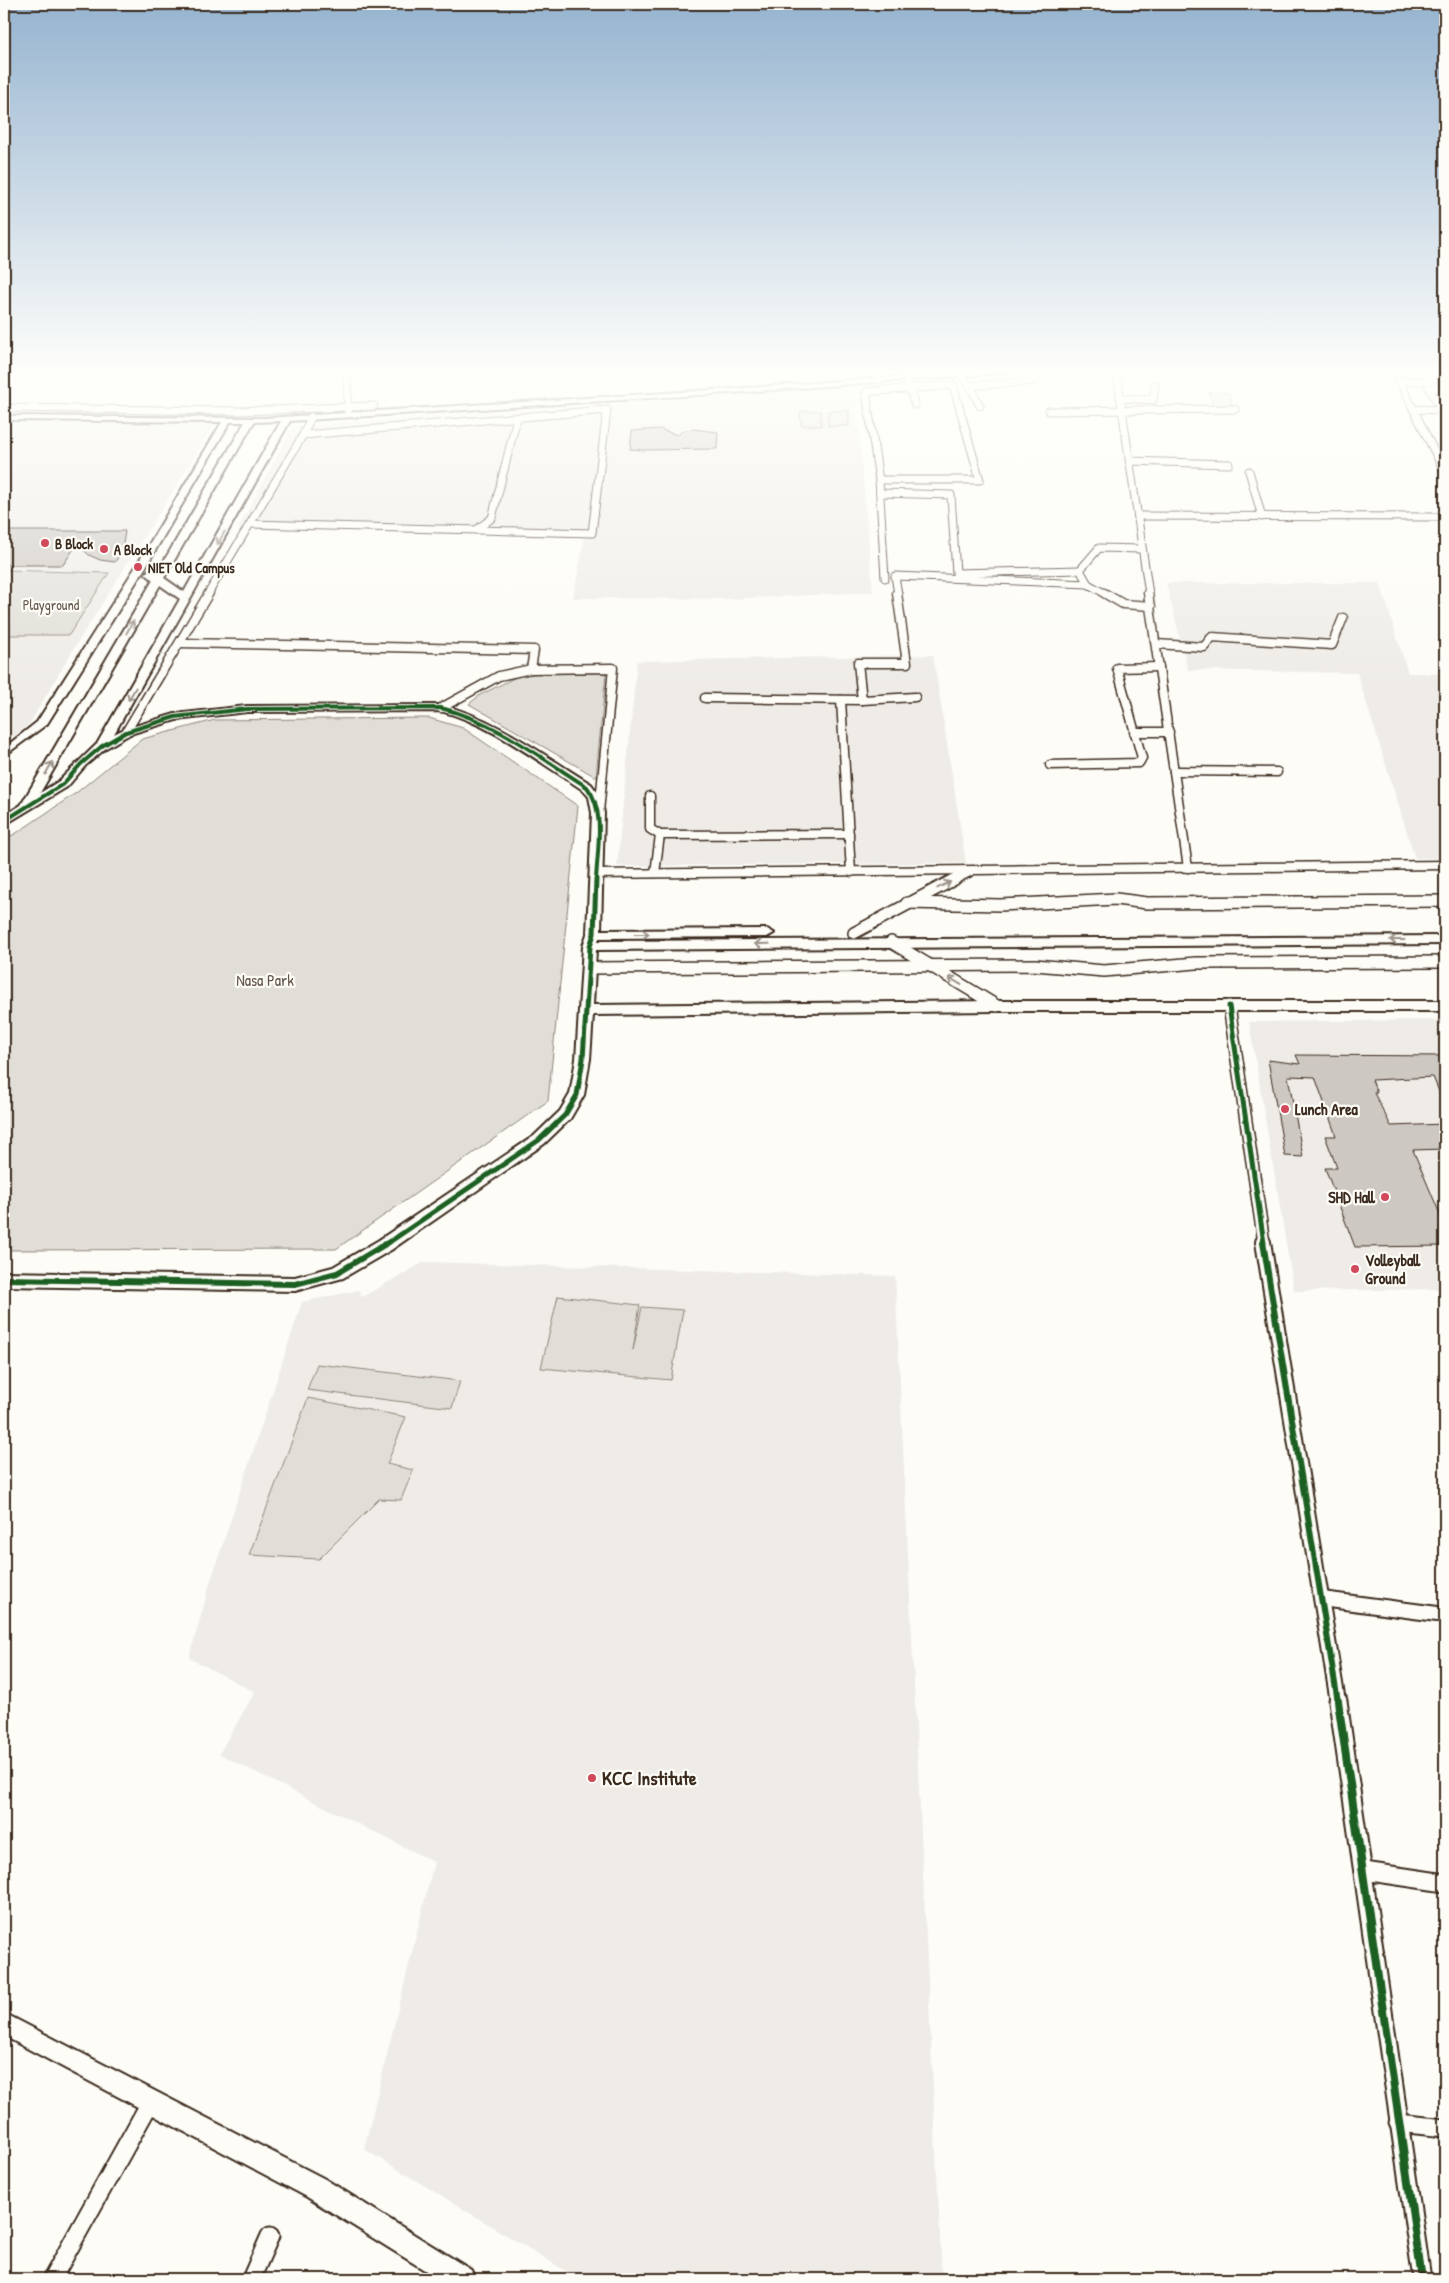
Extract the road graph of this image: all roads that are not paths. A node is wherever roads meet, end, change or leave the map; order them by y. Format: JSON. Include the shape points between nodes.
{"nodes":[{"id":1,"x":195,"y":475,"type":"edge"},
{"id":2,"x":219,"y":475,"type":"edge"},
{"id":3,"x":256,"y":475,"type":"edge"},
{"id":4,"x":280,"y":475,"type":"edge"},
{"id":5,"x":503,"y":475,"type":"edge"},
{"id":6,"x":599,"y":475,"type":"edge"},
{"id":7,"x":878,"y":475,"type":"edge"},
{"id":8,"x":979,"y":475,"type":"edge"},
{"id":9,"x":1132,"y":475,"type":"edge"},
{"id":10,"x":1250,"y":475,"type":"edge"},
{"id":11,"x":879,"y":480,"type":"junction"},
{"id":12,"x":880,"y":493,"type":"junction"},
{"id":13,"x":1138,"y":516,"type":"junction"},
{"id":14,"x":1262,"y":517,"type":"junction"},
{"id":15,"x":1445,"y":517,"type":"edge"},
{"id":16,"x":251,"y":524,"type":"junction"},
{"id":17,"x":476,"y":530,"type":"junction"},
{"id":18,"x":1142,"y":549,"type":"junction"},
{"id":19,"x":140,"y":568,"type":"junction"},
{"id":20,"x":1080,"y":570,"type":"junction"},
{"id":21,"x":158,"y":577,"type":"junction"},
{"id":22,"x":885,"y":578,"type":"dead end"},
{"id":23,"x":1088,"y":584,"type":"junction"},
{"id":24,"x":187,"y":599,"type":"junction"},
{"id":25,"x":1150,"y":606,"type":"junction"},
{"id":26,"x":1343,"y":618,"type":"dead end"},
{"id":27,"x":180,"y":643,"type":"junction"},
{"id":28,"x":1156,"y":644,"type":"junction"},
{"id":29,"x":1159,"y":666,"type":"junction"},
{"id":30,"x":530,"y":669,"type":"junction"},
{"id":31,"x":915,"y":697,"type":"dead end"},
{"id":32,"x":705,"y":698,"type":"dead end"},
{"id":33,"x":841,"y":700,"type":"junction"},
{"id":34,"x":862,"y":700,"type":"junction"},
{"id":35,"x":441,"y":708,"type":"junction"},
{"id":36,"x":126,"y":732,"type":"junction"},
{"id":37,"x":1134,"y":732,"type":"junction"},
{"id":38,"x":1169,"y":732,"type":"junction"},
{"id":39,"x":102,"y":746,"type":"junction"},
{"id":40,"x":4,"y":753,"type":"edge"},
{"id":41,"x":1050,"y":764,"type":"dead end"},
{"id":42,"x":1174,"y":772,"type":"junction"},
{"id":43,"x":1277,"y":772,"type":"dead end"},
{"id":44,"x":650,"y":796,"type":"dead end"},
{"id":45,"x":24,"y":810,"type":"junction"},
{"id":46,"x":598,"y":813,"type":"junction"},
{"id":47,"x":4,"y":821,"type":"edge"},
{"id":48,"x":849,"y":834,"type":"junction"},
{"id":49,"x":660,"y":835,"type":"junction"},
{"id":50,"x":1445,"y":866,"type":"edge"},
{"id":51,"x":1188,"y":868,"type":"junction"},
{"id":52,"x":974,"y":871,"type":"junction"},
{"id":53,"x":851,"y":872,"type":"junction"},
{"id":54,"x":655,"y":873,"type":"junction"},
{"id":55,"x":594,"y":874,"type":"junction"},
{"id":56,"x":1445,"y":901,"type":"edge"},
{"id":57,"x":906,"y":903,"type":"junction"},
{"id":58,"x":1445,"y":929,"type":"edge"},
{"id":59,"x":854,"y":933,"type":"junction"},
{"id":60,"x":592,"y":940,"type":"junction"},
{"id":61,"x":1445,"y":940,"type":"edge"},
{"id":62,"x":891,"y":942,"type":"junction"},
{"id":63,"x":1445,"y":962,"type":"edge"},
{"id":64,"x":931,"y":966,"type":"junction"},
{"id":65,"x":588,"y":968,"type":"junction"},
{"id":66,"x":997,"y":1006,"type":"junction"},
{"id":67,"x":1229,"y":1006,"type":"junction"},
{"id":68,"x":1445,"y":1006,"type":"edge"},
{"id":69,"x":586,"y":1010,"type":"junction"},
{"id":70,"x":4,"y":1279,"type":"edge"},
{"id":71,"x":1322,"y":1599,"type":"junction"},
{"id":72,"x":1445,"y":1615,"type":"edge"},
{"id":73,"x":1364,"y":1871,"type":"junction"},
{"id":74,"x":1445,"y":1883,"type":"edge"},
{"id":75,"x":4,"y":2024,"type":"edge"},
{"id":76,"x":151,"y":2101,"type":"junction"},
{"id":77,"x":1398,"y":2123,"type":"junction"},
{"id":78,"x":1445,"y":2128,"type":"edge"},
{"id":79,"x":270,"y":2236,"type":"dead end"},
{"id":80,"x":52,"y":2279,"type":"edge"},
{"id":81,"x":251,"y":2279,"type":"edge"},
{"id":82,"x":462,"y":2279,"type":"edge"},
{"id":83,"x":1422,"y":2279,"type":"edge"}],
"edges":[{"from":1,"to":19,"type":"street"},
{"from":2,"to":21,"type":"street"},
{"from":3,"to":24,"type":"street","one_way":true},
{"from":4,"to":16,"type":"street"},
{"from":5,"to":17,"type":"street","via":[[492,518]]},
{"from":6,"to":17,"type":"street","via":[[592,533]]},
{"from":7,"to":11,"type":"street"},
{"from":8,"to":11,"type":"street","via":[[980,480]]},
{"from":9,"to":13,"type":"street"},
{"from":10,"to":14,"type":"street"},
{"from":11,"to":12,"type":"street"},
{"from":12,"to":20,"type":"street","via":[[951,495],[956,573]]},
{"from":12,"to":22,"type":"street"},
{"from":13,"to":14,"type":"street"},
{"from":13,"to":18,"type":"street"},
{"from":14,"to":15,"type":"street"},
{"from":16,"to":17,"type":"street"},
{"from":16,"to":27,"type":"street"},
{"from":18,"to":20,"type":"street","via":[[1099,548]]},
{"from":18,"to":25,"type":"street"},
{"from":19,"to":21,"type":"street"},
{"from":19,"to":40,"type":"street","via":[[41,724]]},
{"from":20,"to":23,"type":"street"},
{"from":21,"to":24,"type":"street"},
{"from":45,"to":21,"type":"street","one_way":true},
{"from":23,"to":25,"type":"street","via":[[1123,604]]},
{"from":23,"to":34,"type":"street","via":[[895,576],[907,663],[858,663]]},
{"from":24,"to":39,"type":"street","one_way":true},
{"from":25,"to":28,"type":"street"},
{"from":26,"to":28,"type":"street","via":[[1332,645],[1212,638],[1204,647]]},
{"from":27,"to":30,"type":"street","via":[[534,650]]},
{"from":27,"to":36,"type":"street"},
{"from":28,"to":29,"type":"street"},
{"from":29,"to":37,"type":"street","via":[[1117,668]]},
{"from":29,"to":38,"type":"street"},
{"from":30,"to":35,"type":"street","via":[[499,676]]},
{"from":30,"to":46,"type":"street","via":[[613,668]]},
{"from":31,"to":34,"type":"street"},
{"from":32,"to":33,"type":"street"},
{"from":33,"to":34,"type":"street"},
{"from":33,"to":48,"type":"street"},
{"from":35,"to":36,"type":"street","via":[[247,709],[175,717]]},
{"from":35,"to":46,"type":"street","via":[[465,714],[487,725],[578,781],[595,797]]},
{"from":36,"to":39,"type":"street"},
{"from":37,"to":38,"type":"street"},
{"from":37,"to":41,"type":"street","via":[[1142,758],[1139,763]]},
{"from":38,"to":42,"type":"street"},
{"from":39,"to":45,"type":"street","via":[[63,784]]},
{"from":42,"to":43,"type":"street"},
{"from":42,"to":51,"type":"street"},
{"from":44,"to":49,"type":"street","via":[[650,829]]},
{"from":45,"to":47,"type":"street"},
{"from":46,"to":55,"type":"street"},
{"from":48,"to":49,"type":"street"},
{"from":48,"to":53,"type":"street"},
{"from":49,"to":54,"type":"street"},
{"from":50,"to":51,"type":"street"},
{"from":51,"to":52,"type":"street"},
{"from":52,"to":53,"type":"street"},
{"from":57,"to":52,"type":"street","one_way":true},
{"from":53,"to":54,"type":"street"},
{"from":54,"to":55,"type":"street"},
{"from":55,"to":60,"type":"street"},
{"from":56,"to":57,"type":"street","via":[[1147,903],[1116,899],[1000,905]]},
{"from":57,"to":59,"type":"street"},
{"from":58,"to":59,"type":"street"},
{"from":60,"to":59,"type":"street","one_way":true},
{"from":62,"to":60,"type":"street","one_way":true},
{"from":60,"to":65,"type":"street"},
{"from":61,"to":62,"type":"street","one_way":true},
{"from":62,"to":64,"type":"street"},
{"from":63,"to":64,"type":"street","via":[[1196,963],[1104,971],[1035,965]]},
{"from":64,"to":65,"type":"street"},
{"from":66,"to":64,"type":"street","one_way":true},
{"from":65,"to":69,"type":"street"},
{"from":66,"to":67,"type":"street"},
{"from":66,"to":69,"type":"street"},
{"from":67,"to":68,"type":"street"},
{"from":67,"to":71,"type":"street","via":[[1250,1166]]},
{"from":69,"to":70,"type":"street","via":[[583,1060],[576,1095],[565,1115],[539,1140],[337,1273],[295,1284]]},
{"from":71,"to":72,"type":"street"},
{"from":71,"to":73,"type":"street"},
{"from":73,"to":74,"type":"street"},
{"from":73,"to":77,"type":"street"},
{"from":75,"to":76,"type":"street"},
{"from":76,"to":80,"type":"street"},
{"from":76,"to":82,"type":"street","via":[[316,2188]]},
{"from":77,"to":78,"type":"street"},
{"from":77,"to":83,"type":"street"},
{"from":79,"to":81,"type":"street"}]}
